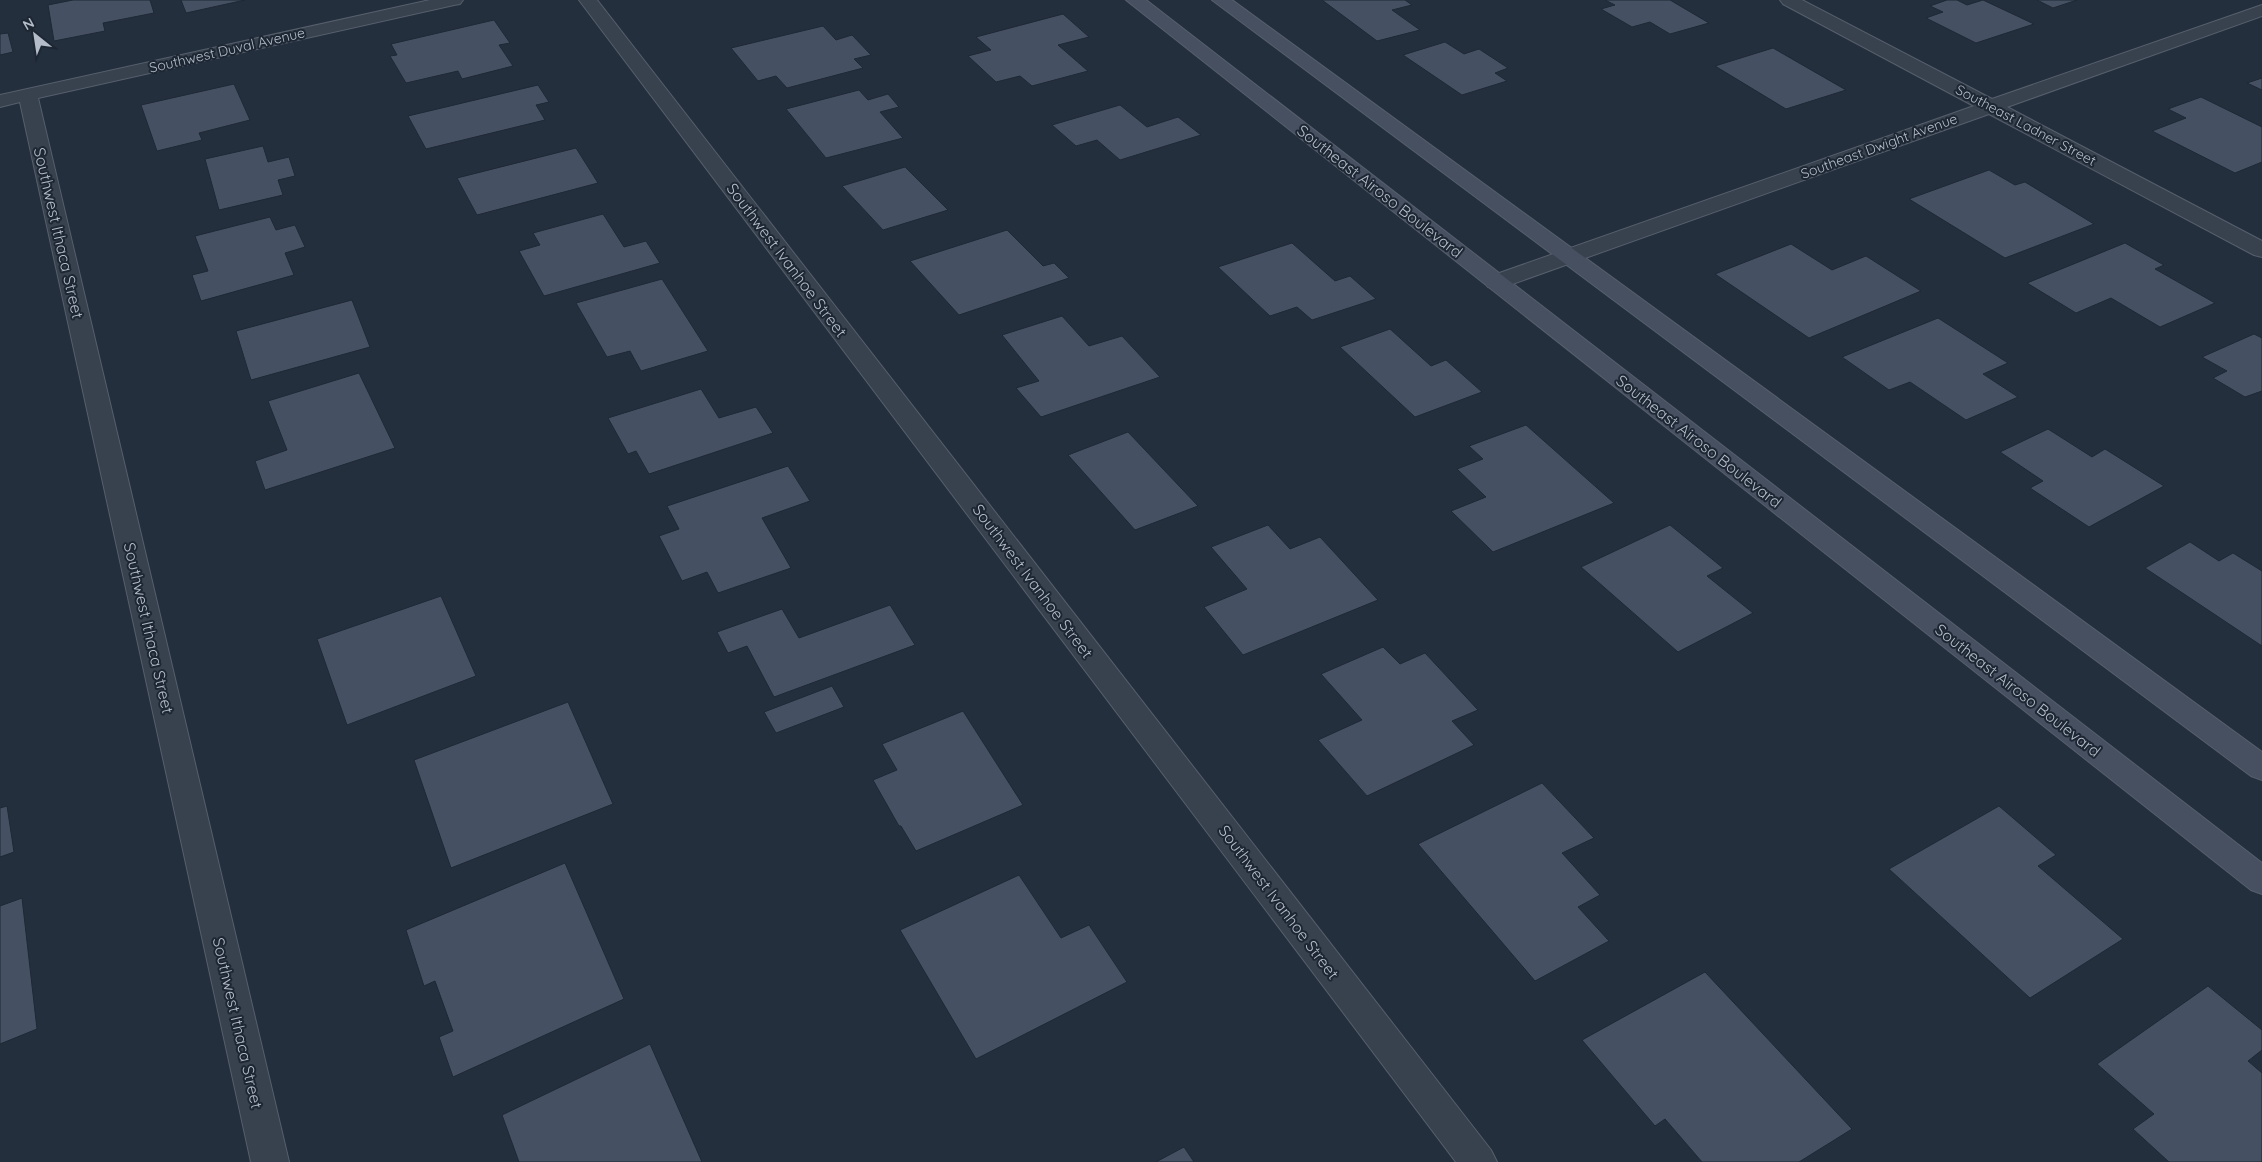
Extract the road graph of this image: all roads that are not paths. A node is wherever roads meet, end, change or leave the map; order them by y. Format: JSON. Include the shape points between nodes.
{"nodes":[{"id":1,"x":454,"y":0,"type":"edge"},
{"id":2,"x":588,"y":0,"type":"edge"},
{"id":3,"x":1135,"y":0,"type":"edge"},
{"id":4,"x":1221,"y":0,"type":"edge"},
{"id":5,"x":1789,"y":0,"type":"edge"},
{"id":6,"x":2262,"y":10,"type":"edge"},
{"id":7,"x":28,"y":95,"type":"junction"},
{"id":8,"x":0,"y":101,"type":"edge"},
{"id":9,"x":1990,"y":106,"type":"junction"},
{"id":10,"x":2262,"y":250,"type":"edge"},
{"id":11,"x":1568,"y":256,"type":"junction"},
{"id":12,"x":1496,"y":282,"type":"junction"},
{"id":13,"x":2262,"y":768,"type":"edge"},
{"id":14,"x":2262,"y":881,"type":"edge"},
{"id":15,"x":270,"y":1162,"type":"edge"},
{"id":16,"x":1478,"y":1162,"type":"edge"}],
"edges":[{"from":1,"to":7,"type":"street","name":"Southwest Duval Avenue"},
{"from":2,"to":16,"type":"street","name":"Southwest Ivanhoe Street"},
{"from":3,"to":12,"type":"main road","name":"Southeast Airoso Boulevard"},
{"from":4,"to":11,"type":"main road"},
{"from":5,"to":9,"type":"street","name":"Southeast Ladner Street"},
{"from":6,"to":9,"type":"street","name":"Southeast Dwight Avenue"},
{"from":7,"to":8,"type":"street","name":"Southwest Duval Avenue"},
{"from":7,"to":15,"type":"street","name":"Southwest Ithaca Street"},
{"from":9,"to":10,"type":"street","name":"Southeast Ladner Street"},
{"from":9,"to":11,"type":"street","name":"Southeast Dwight Avenue"},
{"from":11,"to":12,"type":"street","name":"Southeast Dwight Avenue"},
{"from":11,"to":13,"type":"main road"},
{"from":12,"to":14,"type":"main road","name":"Southeast Airoso Boulevard"}]}
